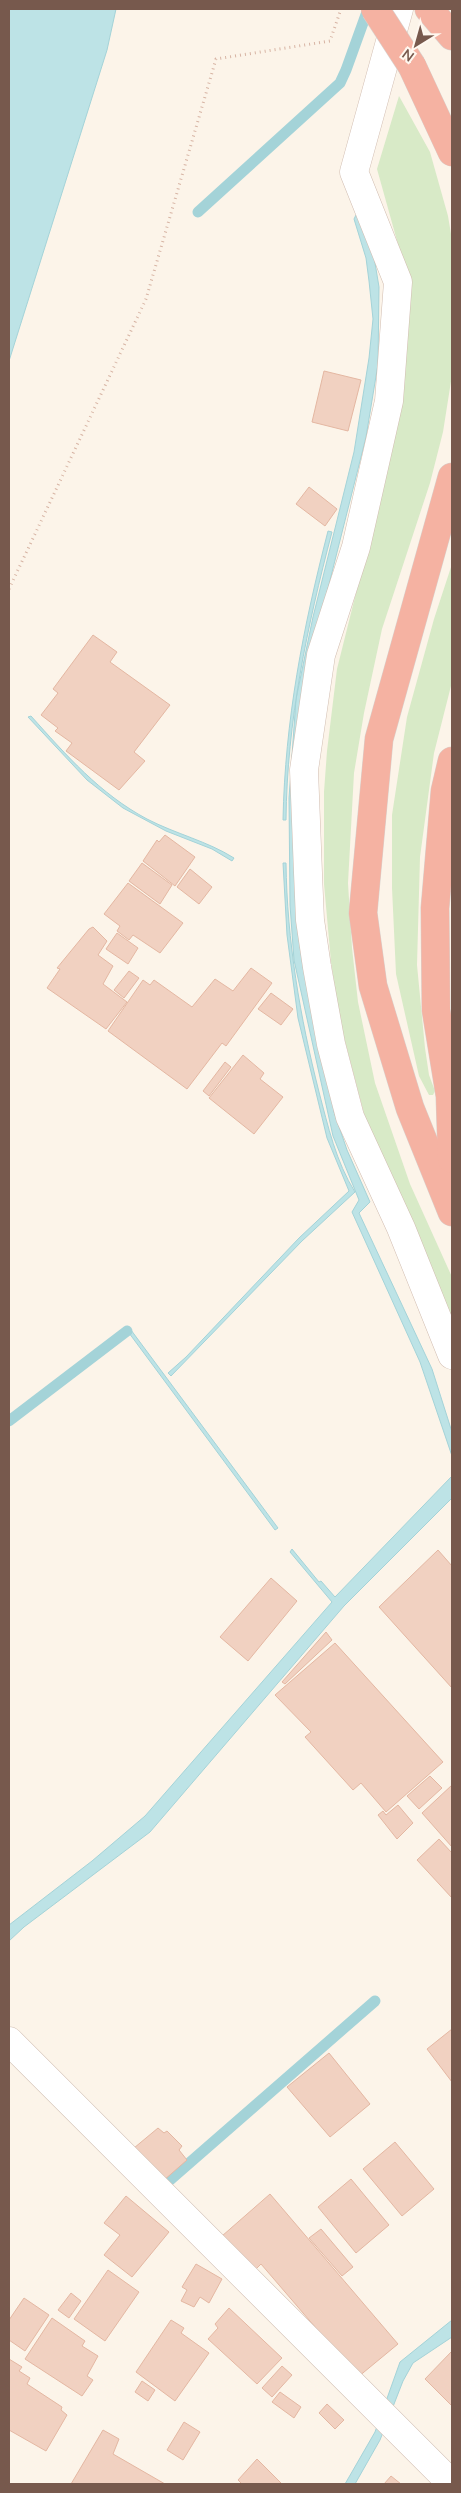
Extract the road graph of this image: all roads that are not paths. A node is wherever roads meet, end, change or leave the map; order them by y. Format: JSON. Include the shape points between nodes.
{"nodes":[{"id":1,"x":375,"y":9,"type":"edge"},
{"id":2,"x":399,"y":9,"type":"edge"},
{"id":3,"x":429,"y":9,"type":"edge"},
{"id":4,"x":452,"y":36,"type":"edge"},
{"id":5,"x":452,"y":152,"type":"edge"},
{"id":6,"x":452,"y":477,"type":"edge"},
{"id":7,"x":452,"y":761,"type":"edge"},
{"id":8,"x":452,"y":1159,"type":"edge"},
{"id":9,"x":452,"y":1212,"type":"edge"},
{"id":10,"x":452,"y":1356,"type":"edge"},
{"id":11,"x":9,"y":2041,"type":"edge"},
{"id":12,"x":452,"y":2484,"type":"edge"}],
"edges":[{"from":1,"to":5,"type":"highway","bridge":true,"via":[[412,66]]},
{"from":2,"to":10,"type":"street","via":[[354,172],[398,282],[389,401],[356,547],[321,655],[304,770],[310,920],[331,1044],[350,1117],[401,1228]]},
{"from":3,"to":4,"type":"highway"},
{"from":6,"to":9,"type":"highway","via":[[379,739],[363,913],[373,986],[410,1108]]},
{"from":7,"to":8,"type":"highway","via":[[446,791],[435,908],[436,1010],[450,1096]]},
{"from":11,"to":12,"type":"street"}]}
